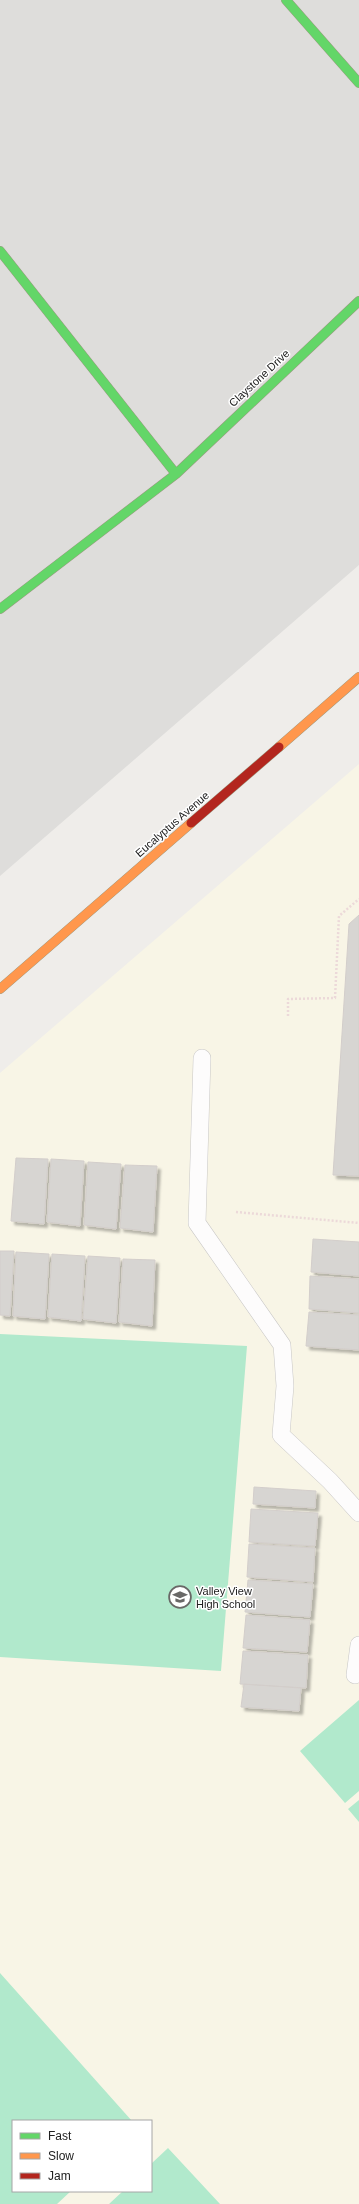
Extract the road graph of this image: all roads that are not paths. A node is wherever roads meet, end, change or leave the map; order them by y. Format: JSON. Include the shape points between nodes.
{"nodes":[{"id":1,"x":286,"y":0,"type":"edge"},
{"id":2,"x":359,"y":83,"type":"edge"},
{"id":3,"x":0,"y":251,"type":"edge"},
{"id":4,"x":359,"y":301,"type":"edge"},
{"id":5,"x":176,"y":474,"type":"junction"},
{"id":6,"x":0,"y":609,"type":"edge"},
{"id":7,"x":359,"y":677,"type":"edge"},
{"id":8,"x":0,"y":989,"type":"edge"},
{"id":9,"x":202,"y":1058,"type":"dead end"},
{"id":10,"x":359,"y":1513,"type":"edge"},
{"id":11,"x":359,"y":1645,"type":"edge"},
{"id":12,"x":355,"y":1674,"type":"dead end"}],
"edges":[{"from":1,"to":2,"type":"street"},
{"from":3,"to":5,"type":"street"},
{"from":4,"to":5,"type":"street","name":"Claystone Drive"},
{"from":5,"to":6,"type":"street","name":"Claystone Drive"},
{"from":7,"to":8,"type":"street","name":"Eucalyptus Avenue"},
{"from":9,"to":10,"type":"lane","via":[[197,1222],[282,1345],[285,1386],[281,1434]]},
{"from":11,"to":12,"type":"lane"}]}
